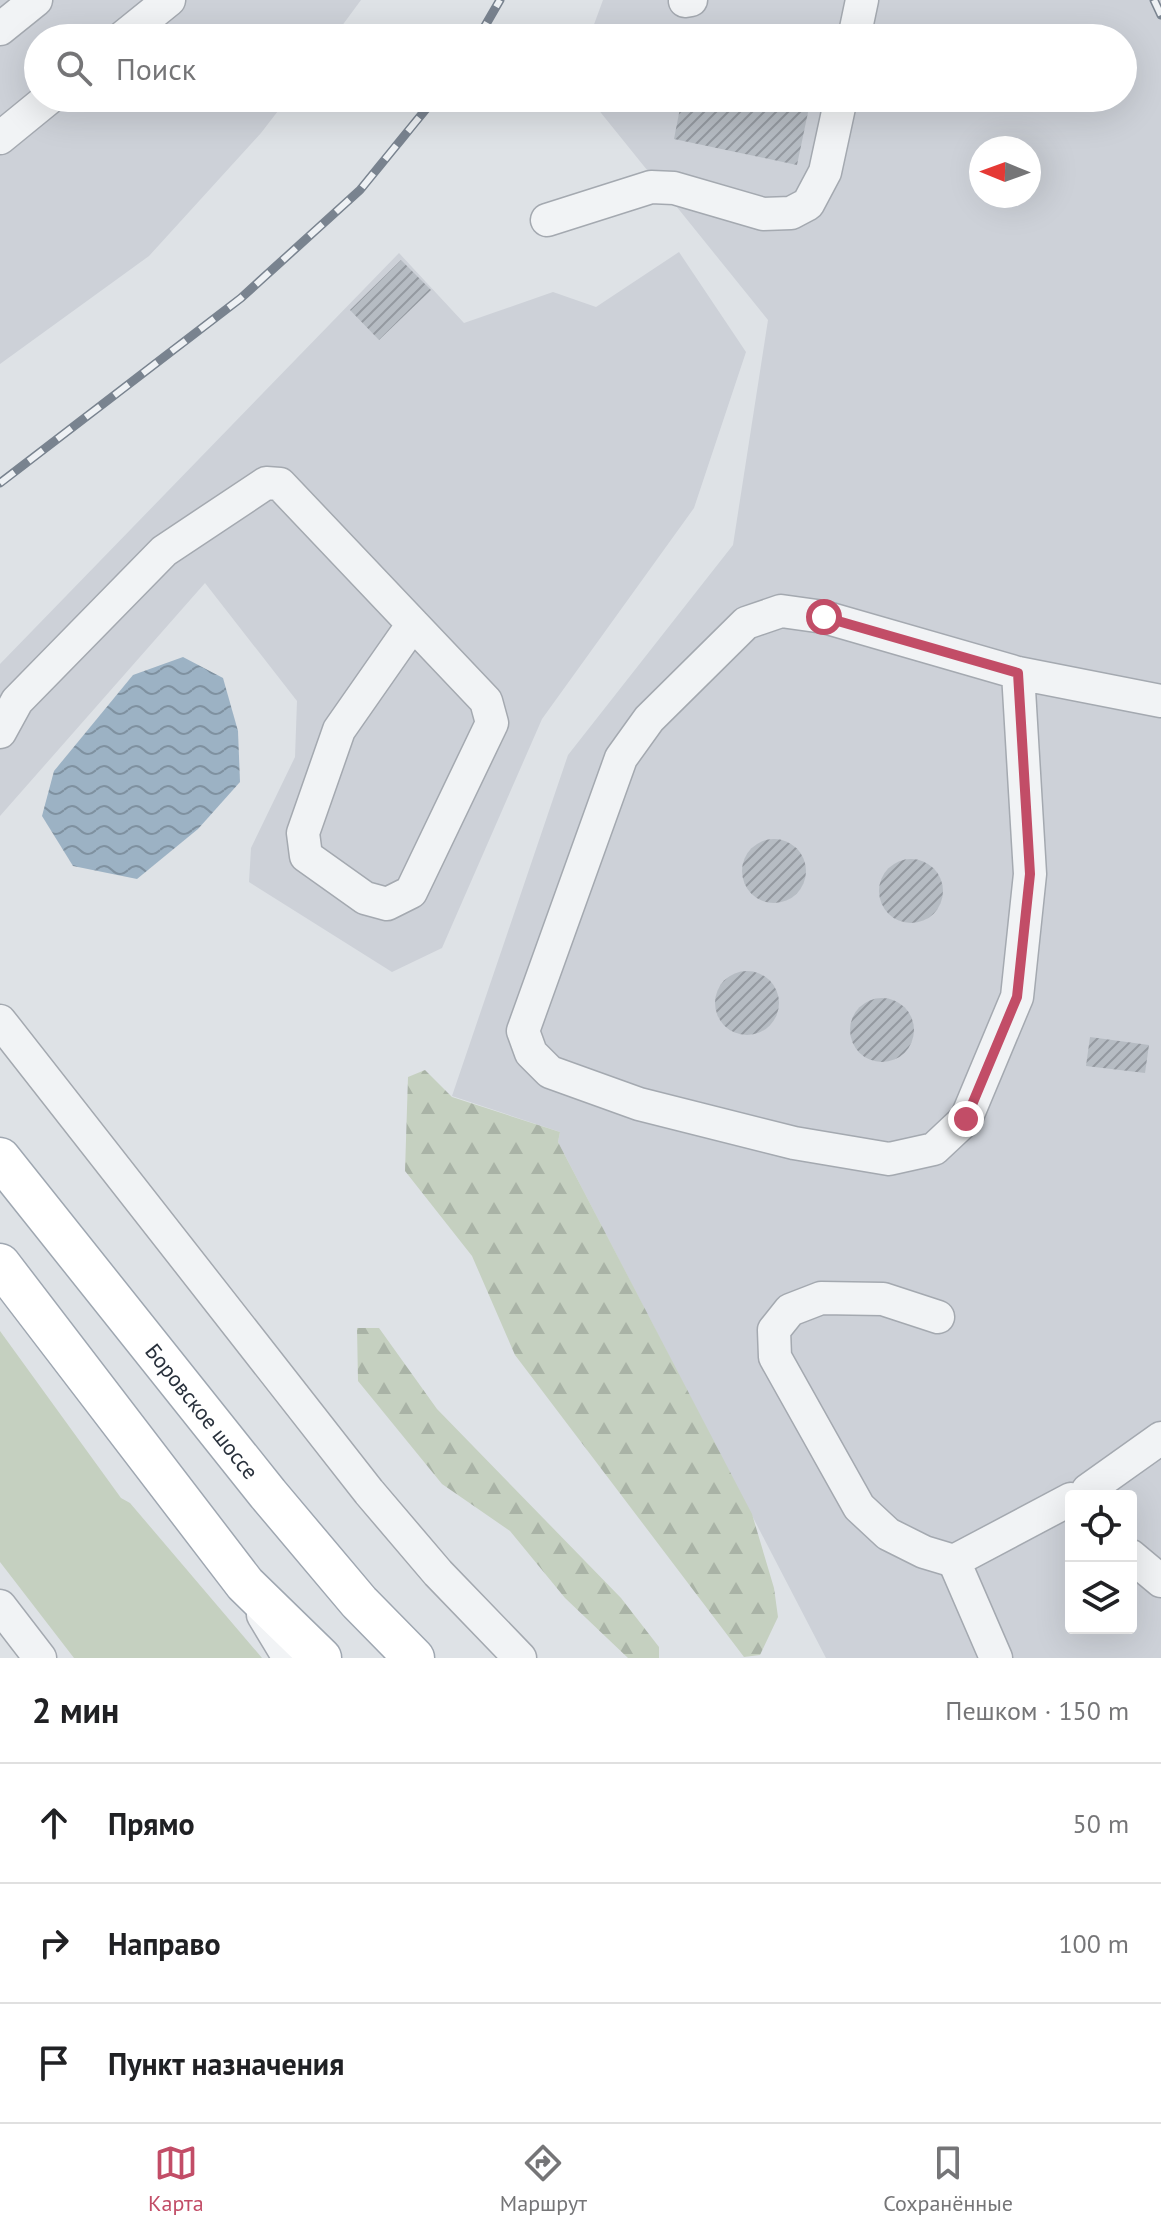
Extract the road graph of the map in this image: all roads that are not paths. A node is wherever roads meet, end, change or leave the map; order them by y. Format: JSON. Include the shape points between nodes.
{"nodes":[{"id":1,"x":36,"y":0,"type":"edge"},
{"id":2,"x":169,"y":0,"type":"edge"},
{"id":3,"x":862,"y":0,"type":"edge"},
{"id":4,"x":139,"y":24,"type":"edge"},
{"id":5,"x":857,"y":24,"type":"edge"},
{"id":6,"x":0,"y":29,"type":"edge"},
{"id":7,"x":32,"y":112,"type":"edge"},
{"id":8,"x":838,"y":112,"type":"edge"},
{"id":9,"x":0,"y":138,"type":"edge"},
{"id":10,"x":547,"y":220,"type":"dead end"},
{"id":11,"x":413,"y":624,"type":"junction"},
{"id":12,"x":1018,"y":673,"type":"junction"},
{"id":13,"x":1161,"y":701,"type":"edge"},
{"id":14,"x":0,"y":732,"type":"edge"},
{"id":15,"x":0,"y":1021,"type":"edge"},
{"id":16,"x":0,"y":1158,"type":"edge"},
{"id":17,"x":0,"y":1264,"type":"edge"},
{"id":18,"x":938,"y":1317,"type":"dead end"},
{"id":19,"x":1161,"y":1438,"type":"edge"},
{"id":20,"x":1089,"y":1490,"type":"edge"},
{"id":21,"x":1065,"y":1504,"type":"edge"},
{"id":22,"x":954,"y":1561,"type":"junction"},
{"id":23,"x":1137,"y":1561,"type":"edge"},
{"id":24,"x":1161,"y":1581,"type":"edge"},
{"id":25,"x":245,"y":1584,"type":"junction"},
{"id":26,"x":0,"y":1606,"type":"edge"},
{"id":27,"x":40,"y":1658,"type":"edge"},
{"id":28,"x":289,"y":1658,"type":"edge"},
{"id":29,"x":321,"y":1658,"type":"edge"},
{"id":30,"x":414,"y":1658,"type":"edge"},
{"id":31,"x":520,"y":1658,"type":"edge"},
{"id":32,"x":996,"y":1658,"type":"edge"}],
"edges":[{"from":1,"to":6,"type":"street"},
{"from":2,"to":4,"type":"street"},
{"from":3,"to":5,"type":"street"},
{"from":7,"to":9,"type":"street"},
{"from":8,"to":10,"type":"street","via":[[825,172],[808,204],[791,213],[763,214],[674,188],[651,187]]},
{"from":11,"to":11,"type":"street","via":[[486,701],[492,723],[411,892],[387,904],[365,898],[306,856],[303,833],[339,730]]},
{"from":11,"to":14,"type":"street","via":[[280,484],[266,483],[164,551],[17,701]]},
{"from":12,"to":12,"type":"street","via":[[824,617],[781,611],[746,623],[649,719],[621,758],[523,1031],[531,1053],[550,1072],[639,1104],[794,1143],[889,1159],[934,1149],[966,1119],[1017,997],[1030,874]]},
{"from":12,"to":13,"type":"street"},
{"from":15,"to":31,"type":"street","via":[[369,1492]]},
{"from":16,"to":30,"type":"main road","name":"Боровское шоссе","via":[[268,1494]]},
{"from":17,"to":25,"type":"main road"},
{"from":18,"to":22,"type":"street","via":[[883,1299],[821,1298],[790,1310],[774,1330],[775,1357],[859,1507],[888,1534]]},
{"from":19,"to":20,"type":"street"},
{"from":21,"to":22,"type":"street"},
{"from":22,"to":32,"type":"street"},
{"from":23,"to":24,"type":"street"},
{"from":25,"to":28,"type":"street"},
{"from":25,"to":29,"type":"main road"},
{"from":26,"to":27,"type":"street"}]}
